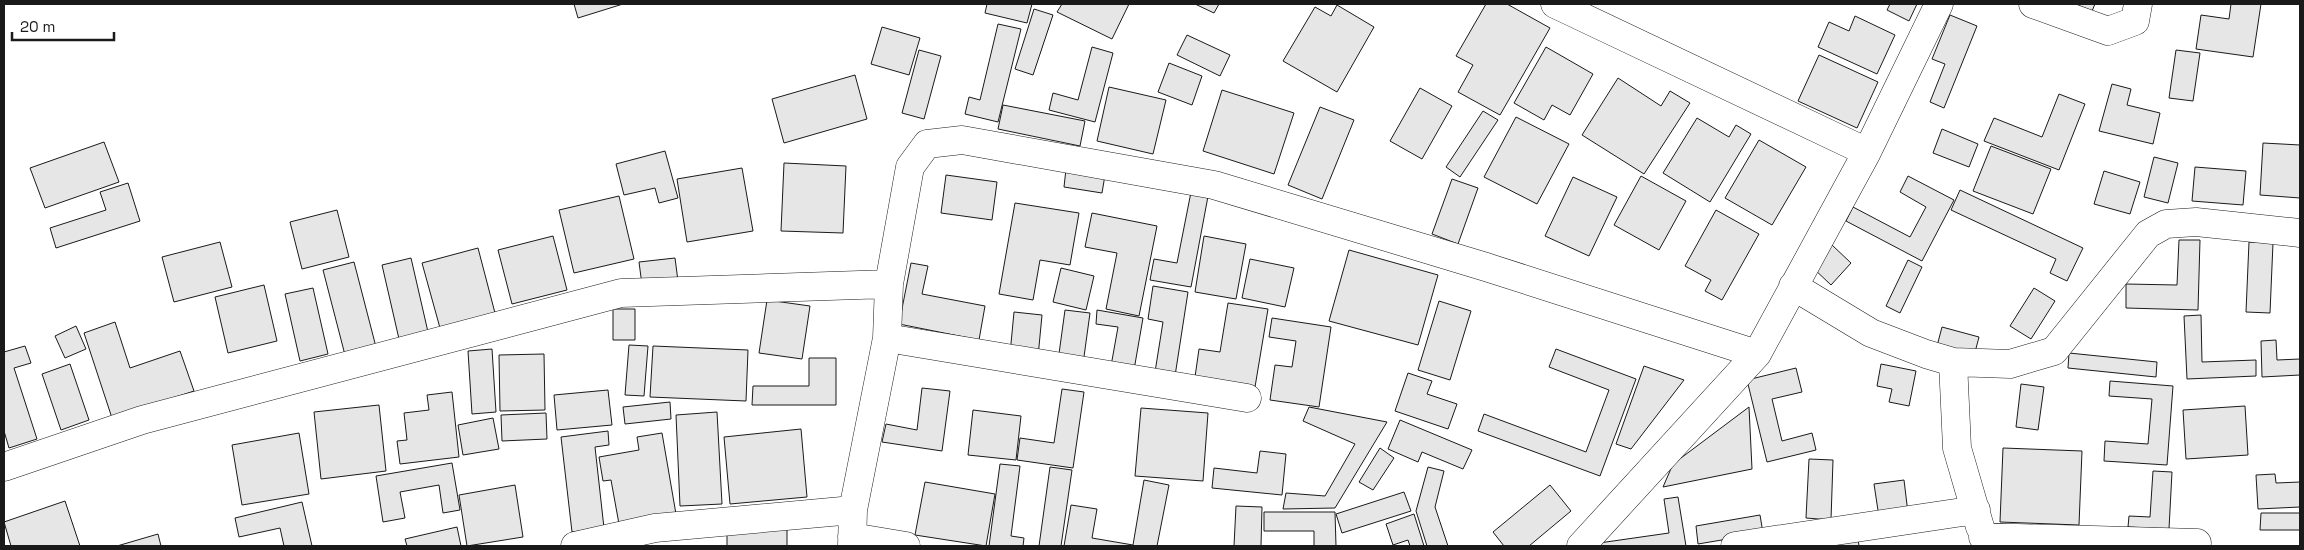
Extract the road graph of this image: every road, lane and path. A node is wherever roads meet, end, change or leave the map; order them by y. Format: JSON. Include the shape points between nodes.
{"nodes":[{"id":1,"x":1555,"y":4,"type":"edge"},
{"id":2,"x":1939,"y":4,"type":"edge"},
{"id":3,"x":2034,"y":4,"type":"edge"},
{"id":4,"x":2138,"y":4,"type":"edge"},
{"id":5,"x":1867,"y":152,"type":"junction"},
{"id":6,"x":2300,"y":232,"type":"edge"},
{"id":7,"x":889,"y":284,"type":"junction"},
{"id":8,"x":1793,"y":286,"type":"junction"},
{"id":9,"x":887,"y":338,"type":"junction"},
{"id":10,"x":1757,"y":354,"type":"junction"},
{"id":11,"x":1953,"y":362,"type":"junction"},
{"id":12,"x":1247,"y":398,"type":"dead end"},
{"id":13,"x":4,"y":467,"type":"edge"},
{"id":14,"x":853,"y":510,"type":"junction"},
{"id":15,"x":1976,"y":510,"type":"junction"},
{"id":16,"x":852,"y":542,"type":"edge"},
{"id":17,"x":1984,"y":542,"type":"edge"},
{"id":18,"x":2197,"y":543,"type":"dead end"},
{"id":19,"x":575,"y":546,"type":"edge"},
{"id":20,"x":906,"y":546,"type":"edge"},
{"id":21,"x":1581,"y":546,"type":"edge"},
{"id":22,"x":1735,"y":546,"type":"edge"}],
"edges":[{"from":1,"to":5,"type":"street"},
{"from":2,"to":5,"type":"street"},
{"from":3,"to":4,"type":"street","via":[[2108,31],[2135,21]]},
{"from":5,"to":8,"type":"street"},
{"from":6,"to":11,"type":"street","via":[[2196,222],[2166,224],[2148,234],[2054,351],[2010,364]]},
{"from":7,"to":9,"type":"street"},
{"from":7,"to":10,"type":"street","via":[[910,168],[928,144],[962,140],[1214,184]]},
{"from":7,"to":13,"type":"street","via":[[621,293],[142,420]]},
{"from":8,"to":10,"type":"street"},
{"from":8,"to":11,"type":"street","via":[[1870,333]]},
{"from":9,"to":12,"type":"street"},
{"from":9,"to":14,"type":"street"},
{"from":10,"to":21,"type":"street"},
{"from":11,"to":15,"type":"street","via":[[1957,448]]},
{"from":14,"to":16,"type":"street"},
{"from":14,"to":19,"type":"street","via":[[655,528]]},
{"from":15,"to":17,"type":"street"},
{"from":15,"to":22,"type":"street"},
{"from":16,"to":20,"type":"street"},
{"from":17,"to":18,"type":"street"}]}
